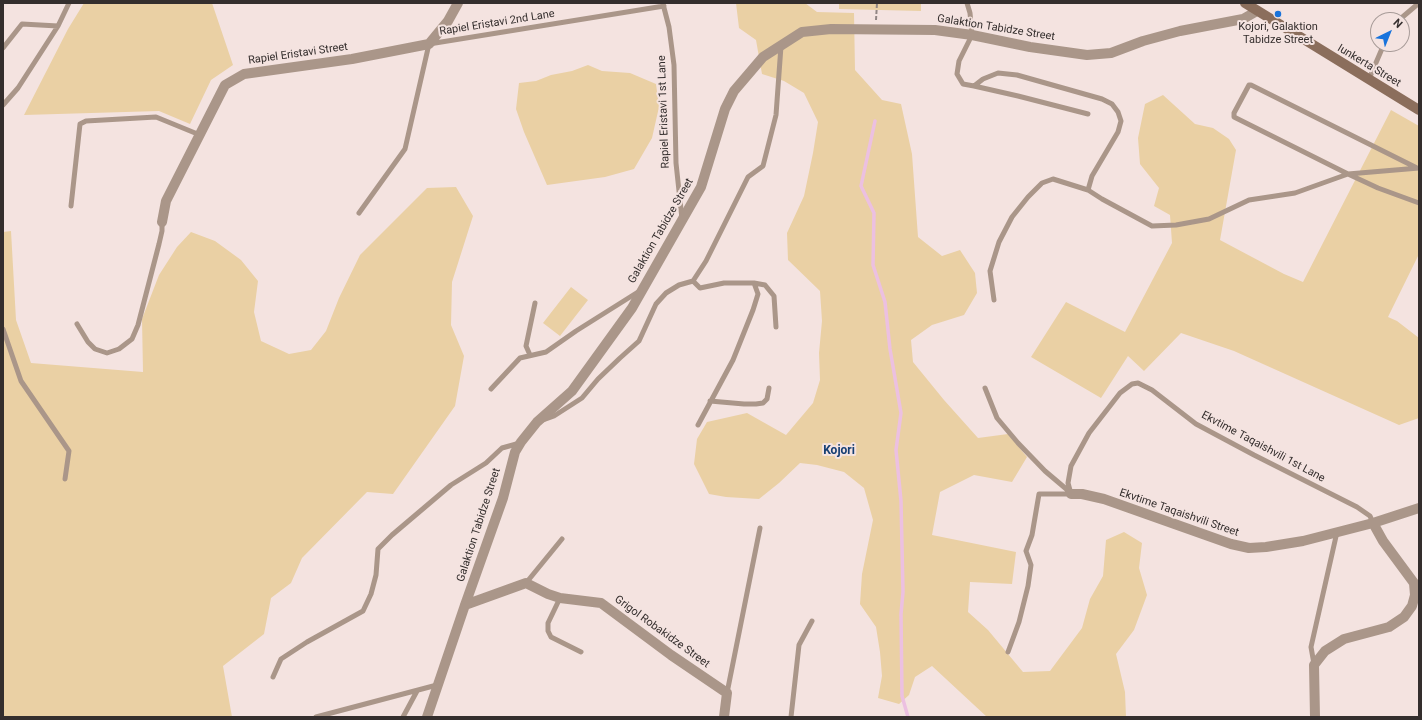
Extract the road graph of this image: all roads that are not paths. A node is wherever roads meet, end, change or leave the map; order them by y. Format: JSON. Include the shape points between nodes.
{"nodes":[{"id":1,"x":69,"y":3,"type":"edge"},
{"id":2,"x":458,"y":3,"type":"edge"},
{"id":3,"x":967,"y":3,"type":"edge"},
{"id":4,"x":1245,"y":3,"type":"edge"},
{"id":5,"x":1419,"y":3,"type":"edge"},
{"id":6,"x":663,"y":5,"type":"edge"},
{"id":7,"x":1257,"y":11,"type":"junction"},
{"id":8,"x":1408,"y":12,"type":"edge"},
{"id":9,"x":58,"y":26,"type":"junction"},
{"id":10,"x":972,"y":35,"type":"junction"},
{"id":11,"x":429,"y":44,"type":"junction"},
{"id":12,"x":781,"y":45,"type":"junction"},
{"id":13,"x":3,"y":48,"type":"edge"},
{"id":14,"x":1381,"y":52,"type":"edge"},
{"id":15,"x":1369,"y":80,"type":"junction"},
{"id":16,"x":974,"y":86,"type":"junction"},
{"id":17,"x":3,"y":105,"type":"edge"},
{"id":18,"x":1419,"y":110,"type":"edge"},
{"id":19,"x":1088,"y":114,"type":"dead end"},
{"id":20,"x":200,"y":135,"type":"junction"},
{"id":21,"x":1417,"y":168,"type":"edge"},
{"id":22,"x":1348,"y":174,"type":"junction"},
{"id":23,"x":1088,"y":190,"type":"junction"},
{"id":24,"x":1419,"y":203,"type":"edge"},
{"id":25,"x":71,"y":206,"type":"dead end"},
{"id":26,"x":359,"y":213,"type":"dead end"},
{"id":27,"x":682,"y":220,"type":"junction"},
{"id":28,"x":162,"y":222,"type":"joint"},
{"id":29,"x":693,"y":281,"type":"junction"},
{"id":30,"x":754,"y":283,"type":"junction"},
{"id":31,"x":641,"y":291,"type":"junction"},
{"id":32,"x":994,"y":300,"type":"dead end"},
{"id":33,"x":535,"y":303,"type":"dead end"},
{"id":34,"x":78,"y":324,"type":"dead end"},
{"id":35,"x":776,"y":327,"type":"dead end"},
{"id":36,"x":3,"y":329,"type":"edge"},
{"id":37,"x":530,"y":355,"type":"junction"},
{"id":38,"x":769,"y":388,"type":"dead end"},
{"id":39,"x":985,"y":388,"type":"dead end"},
{"id":40,"x":491,"y":389,"type":"dead end"},
{"id":41,"x":710,"y":401,"type":"junction"},
{"id":42,"x":536,"y":422,"type":"junction"},
{"id":43,"x":698,"y":425,"type":"dead end"},
{"id":44,"x":521,"y":442,"type":"junction"},
{"id":45,"x":65,"y":479,"type":"dead end"},
{"id":46,"x":1071,"y":494,"type":"junction"},
{"id":47,"x":1419,"y":508,"type":"edge"},
{"id":48,"x":1372,"y":523,"type":"junction"},
{"id":49,"x":760,"y":528,"type":"dead end"},
{"id":50,"x":1337,"y":532,"type":"junction"},
{"id":51,"x":562,"y":539,"type":"dead end"},
{"id":52,"x":526,"y":583,"type":"junction"},
{"id":53,"x":560,"y":598,"type":"junction"},
{"id":54,"x":465,"y":605,"type":"junction"},
{"id":55,"x":812,"y":621,"type":"dead end"},
{"id":56,"x":581,"y":652,"type":"dead end"},
{"id":57,"x":1008,"y":652,"type":"dead end"},
{"id":58,"x":1314,"y":665,"type":"junction"},
{"id":59,"x":273,"y":677,"type":"dead end"},
{"id":60,"x":438,"y":685,"type":"junction"},
{"id":61,"x":417,"y":691,"type":"junction"},
{"id":62,"x":727,"y":693,"type":"junction"},
{"id":63,"x":316,"y":717,"type":"edge"},
{"id":64,"x":403,"y":717,"type":"edge"},
{"id":65,"x":427,"y":717,"type":"edge"},
{"id":66,"x":724,"y":717,"type":"edge"},
{"id":67,"x":791,"y":717,"type":"edge"},
{"id":68,"x":1315,"y":717,"type":"edge"}],
"edges":[{"from":1,"to":9,"type":"lane"},
{"from":2,"to":11,"type":"street","via":[[448,21]]},
{"from":3,"to":10,"type":"lane"},
{"from":4,"to":7,"type":"main road","name":"Iunkerta Street"},
{"from":5,"to":8,"type":"lane"},
{"from":6,"to":11,"type":"lane","name":"Rapiel Eristavi 2nd Lane"},
{"from":6,"to":27,"type":"lane","name":"Rapiel Eristavi 1st Lane","via":[[674,65],[676,163]]},
{"from":7,"to":10,"type":"street","name":"Galaktion Tabidze Street","via":[[1243,19],[1180,31],[1111,53],[1087,55]]},
{"from":7,"to":15,"type":"main road","name":"Iunkerta Street"},
{"from":9,"to":13,"type":"lane","via":[[22,24]]},
{"from":9,"to":17,"type":"lane","via":[[18,88]]},
{"from":10,"to":12,"type":"street","name":"Galaktion Tabidze Street","via":[[935,30],[831,28],[802,32]]},
{"from":10,"to":16,"type":"lane","via":[[959,62],[957,74],[963,84]]},
{"from":11,"to":20,"type":"street","name":"Rapiel Eristavi Street","via":[[352,59],[244,74],[225,85]]},
{"from":11,"to":26,"type":"lane","via":[[405,149]]},
{"from":12,"to":27,"type":"street","name":"Galaktion Tabidze Street","via":[[763,57],[734,90],[725,108],[701,187]]},
{"from":12,"to":29,"type":"lane","via":[[776,115],[763,166],[748,177],[706,262]]},
{"from":14,"to":15,"type":"lane"},
{"from":15,"to":18,"type":"main road","name":"Iunkerta Street"},
{"from":16,"to":19,"type":"lane"},
{"from":16,"to":23,"type":"lane","via":[[998,73],[1017,74],[1112,104],[1122,121],[1092,176]]},
{"from":20,"to":25,"type":"lane","via":[[156,117],[86,121],[80,124]]},
{"from":20,"to":28,"type":"street","name":"Rapiel Eristavi Street","via":[[166,200]]},
{"from":21,"to":22,"type":"lane"},
{"from":21,"to":22,"type":"lane","via":[[1249,85],[1234,117]]},
{"from":22,"to":23,"type":"lane","via":[[1294,193],[1249,200],[1209,219],[1176,225],[1152,226]]},
{"from":22,"to":24,"type":"lane"},
{"from":23,"to":32,"type":"lane","via":[[1053,179],[1042,183],[1028,197],[1012,217],[999,242],[990,271]]},
{"from":27,"to":31,"type":"street","name":"Galaktion Tabidze Street"},
{"from":28,"to":34,"type":"lane","via":[[154,264],[132,339],[119,349],[108,353],[91,346]]},
{"from":29,"to":30,"type":"lane","via":[[700,288],[724,283]]},
{"from":29,"to":42,"type":"lane","via":[[679,285],[666,293],[656,304],[639,342],[598,379],[582,398],[554,416]]},
{"from":30,"to":35,"type":"lane","via":[[765,285],[774,296]]},
{"from":30,"to":41,"type":"lane","via":[[758,294],[753,310],[733,360]]},
{"from":31,"to":37,"type":"lane","via":[[576,330],[546,352]]},
{"from":31,"to":42,"type":"street","name":"Galaktion Tabidze Street","via":[[632,308],[572,391]]},
{"from":33,"to":37,"type":"lane","via":[[526,346]]},
{"from":36,"to":45,"type":"lane","via":[[21,382],[69,450]]},
{"from":37,"to":40,"type":"lane","via":[[520,358]]},
{"from":38,"to":41,"type":"lane","via":[[767,399],[763,403]]},
{"from":39,"to":46,"type":"lane","via":[[997,418],[1045,471]]},
{"from":41,"to":43,"type":"lane"},
{"from":42,"to":44,"type":"street","name":"Galaktion Tabidze Street"},
{"from":44,"to":54,"type":"street","name":"Galaktion Tabidze Street","via":[[515,452],[504,498]]},
{"from":44,"to":59,"type":"lane","via":[[502,448],[486,463],[451,485],[392,535],[378,549],[376,575],[363,610],[281,659]]},
{"from":46,"to":48,"type":"lane","name":"Ekvtime Taqaishvili 1st Lane","via":[[1068,483],[1071,466],[1089,433],[1120,393],[1132,384],[1138,383],[1152,390],[1196,424],[1357,507],[1370,516]]},
{"from":46,"to":50,"type":"street","name":"Ekvtime Taqaishvili Street","via":[[1104,499],[1249,548],[1303,541]]},
{"from":46,"to":57,"type":"lane","via":[[1039,494],[1032,535],[1026,551],[1031,565],[1028,586]]},
{"from":47,"to":48,"type":"street","name":"Ekvtime Taqaishvili Street"},
{"from":48,"to":50,"type":"street","name":"Ekvtime Taqaishvili Street"},
{"from":48,"to":58,"type":"street","via":[[1414,582],[1415,595],[1412,606],[1404,617],[1389,627],[1344,639],[1325,652]]},
{"from":49,"to":62,"type":"lane"},
{"from":50,"to":58,"type":"lane","via":[[1311,647]]},
{"from":51,"to":52,"type":"lane"},
{"from":52,"to":53,"type":"street","name":"Grigol Robakidze Street"},
{"from":52,"to":54,"type":"street"},
{"from":53,"to":56,"type":"lane","via":[[548,623],[548,631],[551,637]]},
{"from":53,"to":62,"type":"street","name":"Grigol Robakidze Street","via":[[601,603]]},
{"from":54,"to":60,"type":"street","name":"Galaktion Tabidze Street"},
{"from":55,"to":67,"type":"lane","via":[[799,645]]},
{"from":58,"to":68,"type":"street"},
{"from":60,"to":61,"type":"lane"},
{"from":60,"to":65,"type":"street","name":"Galaktion Tabidze Street"},
{"from":61,"to":63,"type":"lane"},
{"from":61,"to":64,"type":"lane"},
{"from":62,"to":66,"type":"street"}]}
